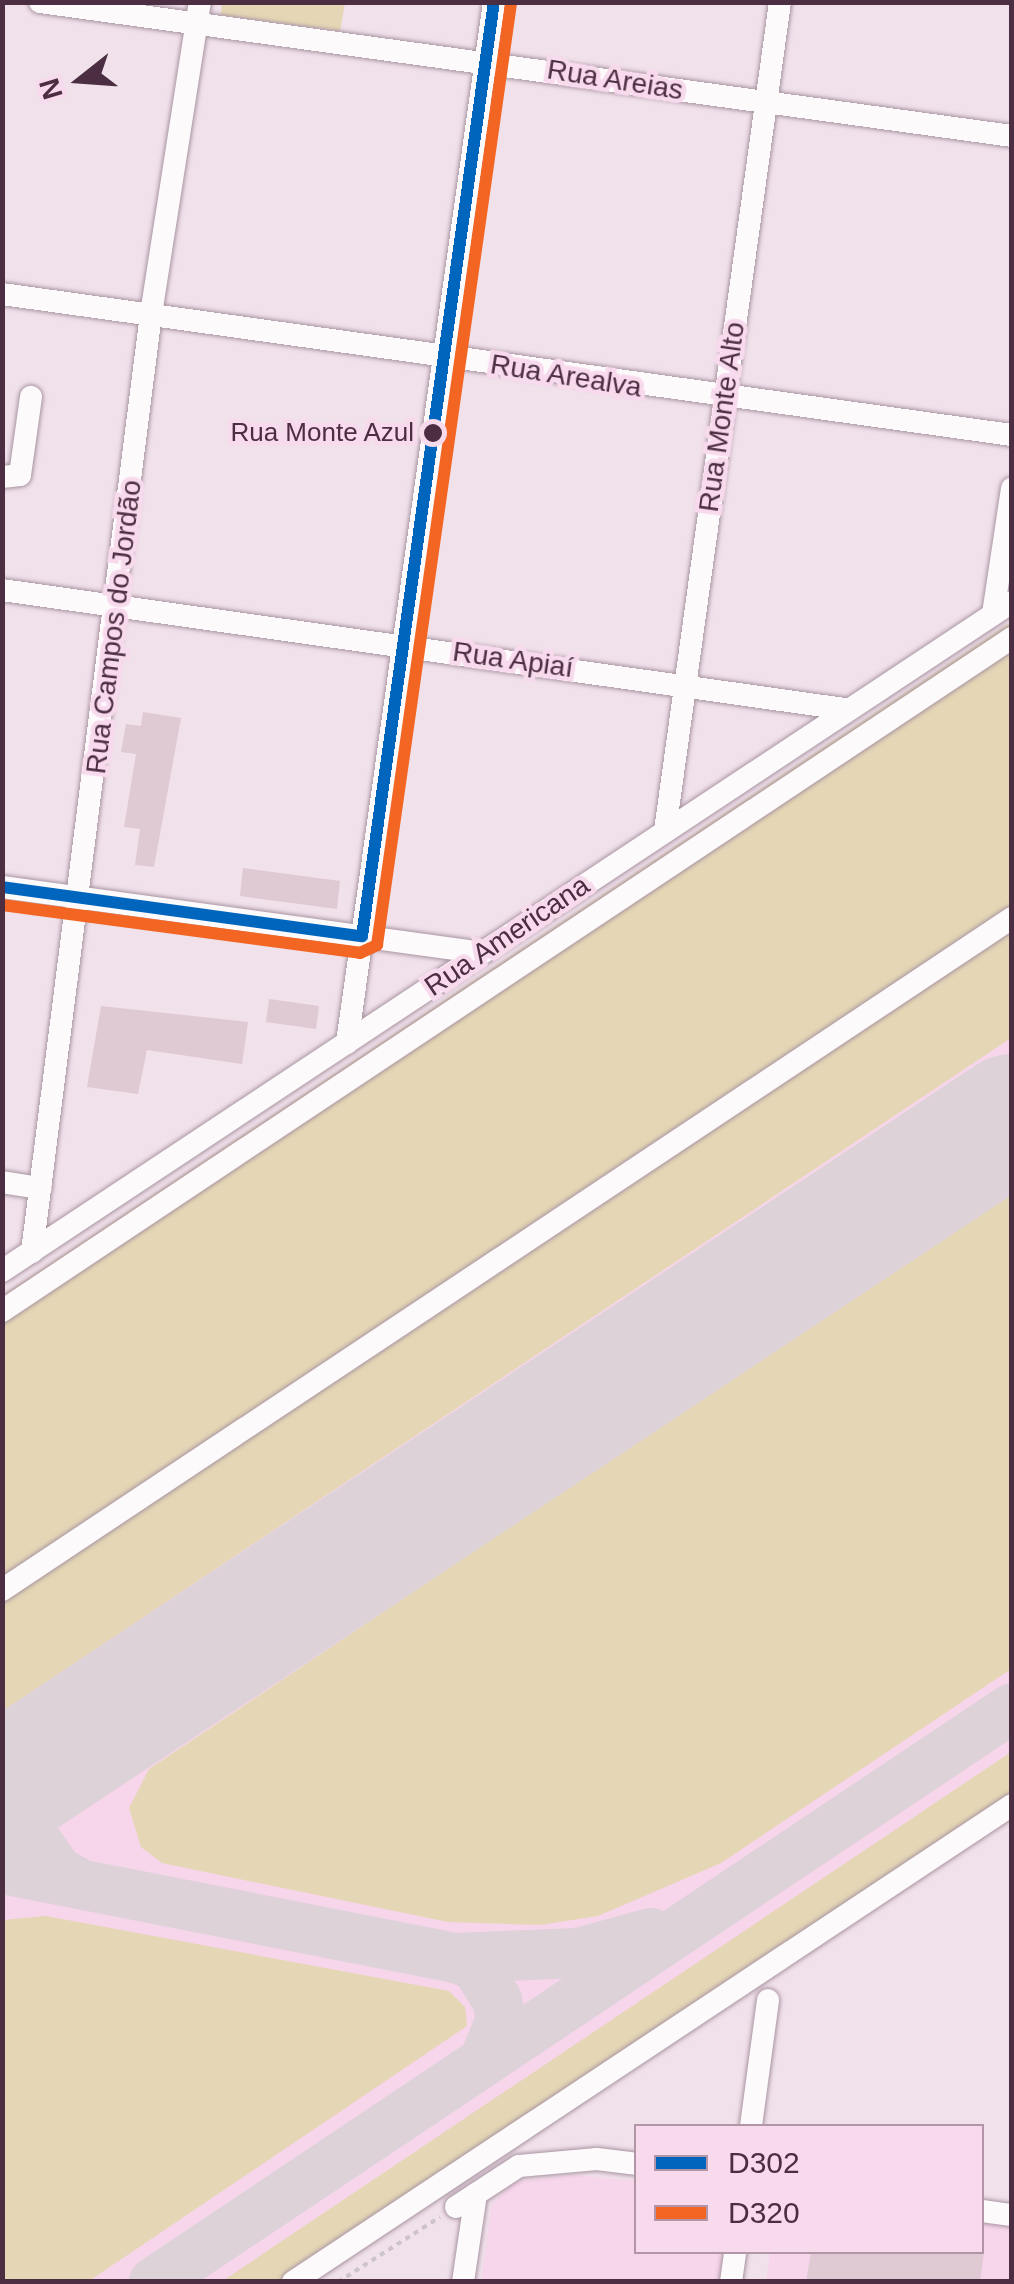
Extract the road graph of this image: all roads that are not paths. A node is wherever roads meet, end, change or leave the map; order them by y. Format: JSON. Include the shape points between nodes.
{"nodes":[{"id":1,"x":40,"y":2,"type":"edge"},
{"id":2,"x":494,"y":2,"type":"edge"},
{"id":3,"x":780,"y":2,"type":"edge"},
{"id":4,"x":198,"y":13,"type":"edge"},
{"id":5,"x":485,"y":60,"type":"junction"},
{"id":6,"x":766,"y":104,"type":"junction"},
{"id":7,"x":1012,"y":136,"type":"edge"},
{"id":8,"x":2,"y":294,"type":"edge"},
{"id":9,"x":151,"y":314,"type":"junction"},
{"id":10,"x":440,"y":356,"type":"junction"},
{"id":11,"x":31,"y":397,"type":"dead end"},
{"id":12,"x":724,"y":400,"type":"junction"},
{"id":13,"x":1012,"y":435,"type":"edge"},
{"id":14,"x":2,"y":477,"type":"edge"},
{"id":15,"x":1012,"y":488,"type":"edge"},
{"id":16,"x":2,"y":590,"type":"edge"},
{"id":17,"x":116,"y":605,"type":"junction"},
{"id":18,"x":1002,"y":608,"type":"edge"},
{"id":19,"x":1012,"y":638,"type":"edge"},
{"id":20,"x":399,"y":644,"type":"junction"},
{"id":21,"x":686,"y":684,"type":"junction"},
{"id":22,"x":844,"y":710,"type":"junction"},
{"id":23,"x":665,"y":831,"type":"junction"},
{"id":24,"x":2,"y":887,"type":"edge"},
{"id":25,"x":82,"y":898,"type":"junction"},
{"id":26,"x":1012,"y":918,"type":"edge"},
{"id":27,"x":362,"y":936,"type":"junction"},
{"id":28,"x":482,"y":953,"type":"junction"},
{"id":29,"x":347,"y":1043,"type":"junction"},
{"id":30,"x":2,"y":1182,"type":"edge"},
{"id":31,"x":42,"y":1188,"type":"junction"},
{"id":32,"x":32,"y":1252,"type":"junction"},
{"id":33,"x":2,"y":1272,"type":"edge"},
{"id":34,"x":2,"y":1311,"type":"edge"},
{"id":35,"x":2,"y":1590,"type":"edge"},
{"id":36,"x":1012,"y":1805,"type":"edge"},
{"id":37,"x":768,"y":2000,"type":"dead end"},
{"id":38,"x":752,"y":2124,"type":"edge"},
{"id":39,"x":634,"y":2164,"type":"edge"},
{"id":40,"x":984,"y":2211,"type":"edge"},
{"id":41,"x":1012,"y":2215,"type":"edge"},
{"id":42,"x":735,"y":2254,"type":"edge"},
{"id":43,"x":293,"y":2282,"type":"edge"},
{"id":44,"x":463,"y":2282,"type":"edge"},
{"id":45,"x":732,"y":2282,"type":"edge"}],
"edges":[{"from":1,"to":4,"type":"street","name":"Rua Areias"},
{"from":2,"to":5,"type":"street"},
{"from":3,"to":6,"type":"street","name":"Rua Monte Alto"},
{"from":4,"to":5,"type":"street","name":"Rua Areias"},
{"from":4,"to":9,"type":"street","name":"Rua Campos do Jordão"},
{"from":5,"to":6,"type":"street","name":"Rua Areias"},
{"from":5,"to":10,"type":"street"},
{"from":6,"to":7,"type":"street","name":"Rua Areias"},
{"from":6,"to":12,"type":"street","name":"Rua Monte Alto"},
{"from":8,"to":9,"type":"street","name":"Rua Arealva"},
{"from":9,"to":10,"type":"street","name":"Rua Arealva"},
{"from":9,"to":17,"type":"street","name":"Rua Campos do Jordão"},
{"from":10,"to":12,"type":"street","name":"Rua Arealva"},
{"from":10,"to":20,"type":"street"},
{"from":11,"to":14,"type":"street","via":[[20,475]]},
{"from":12,"to":13,"type":"street","name":"Rua Arealva"},
{"from":12,"to":21,"type":"street","name":"Rua Monte Alto"},
{"from":15,"to":18,"type":"street"},
{"from":16,"to":17,"type":"street","name":"Rua Apiaí"},
{"from":17,"to":20,"type":"street","name":"Rua Apiaí"},
{"from":17,"to":25,"type":"street","name":"Rua Campos do Jordão"},
{"from":18,"to":22,"type":"street","name":"Rua Americana"},
{"from":19,"to":34,"type":"street"},
{"from":20,"to":21,"type":"street","name":"Rua Apiaí"},
{"from":20,"to":27,"type":"street"},
{"from":21,"to":22,"type":"street","name":"Rua Apiaí"},
{"from":21,"to":23,"type":"street","name":"Rua Monte Alto"},
{"from":22,"to":23,"type":"street","name":"Rua Americana"},
{"from":23,"to":28,"type":"street","name":"Rua Americana"},
{"from":24,"to":25,"type":"street"},
{"from":25,"to":27,"type":"street"},
{"from":25,"to":31,"type":"street","name":"Rua Campos do Jordão"},
{"from":26,"to":35,"type":"street"},
{"from":27,"to":28,"type":"street"},
{"from":27,"to":29,"type":"street"},
{"from":28,"to":29,"type":"street","name":"Rua Americana"},
{"from":29,"to":32,"type":"street","name":"Rua Americana"},
{"from":30,"to":31,"type":"street"},
{"from":31,"to":32,"type":"street","name":"Rua Campos do Jordão"},
{"from":32,"to":33,"type":"street","name":"Rua Americana"},
{"from":36,"to":43,"type":"street"},
{"from":37,"to":38,"type":"street"},
{"from":39,"to":44,"type":"street","via":[[597,2159],[519,2166],[466,2200]]},
{"from":40,"to":41,"type":"street"},
{"from":42,"to":45,"type":"street"}]}
